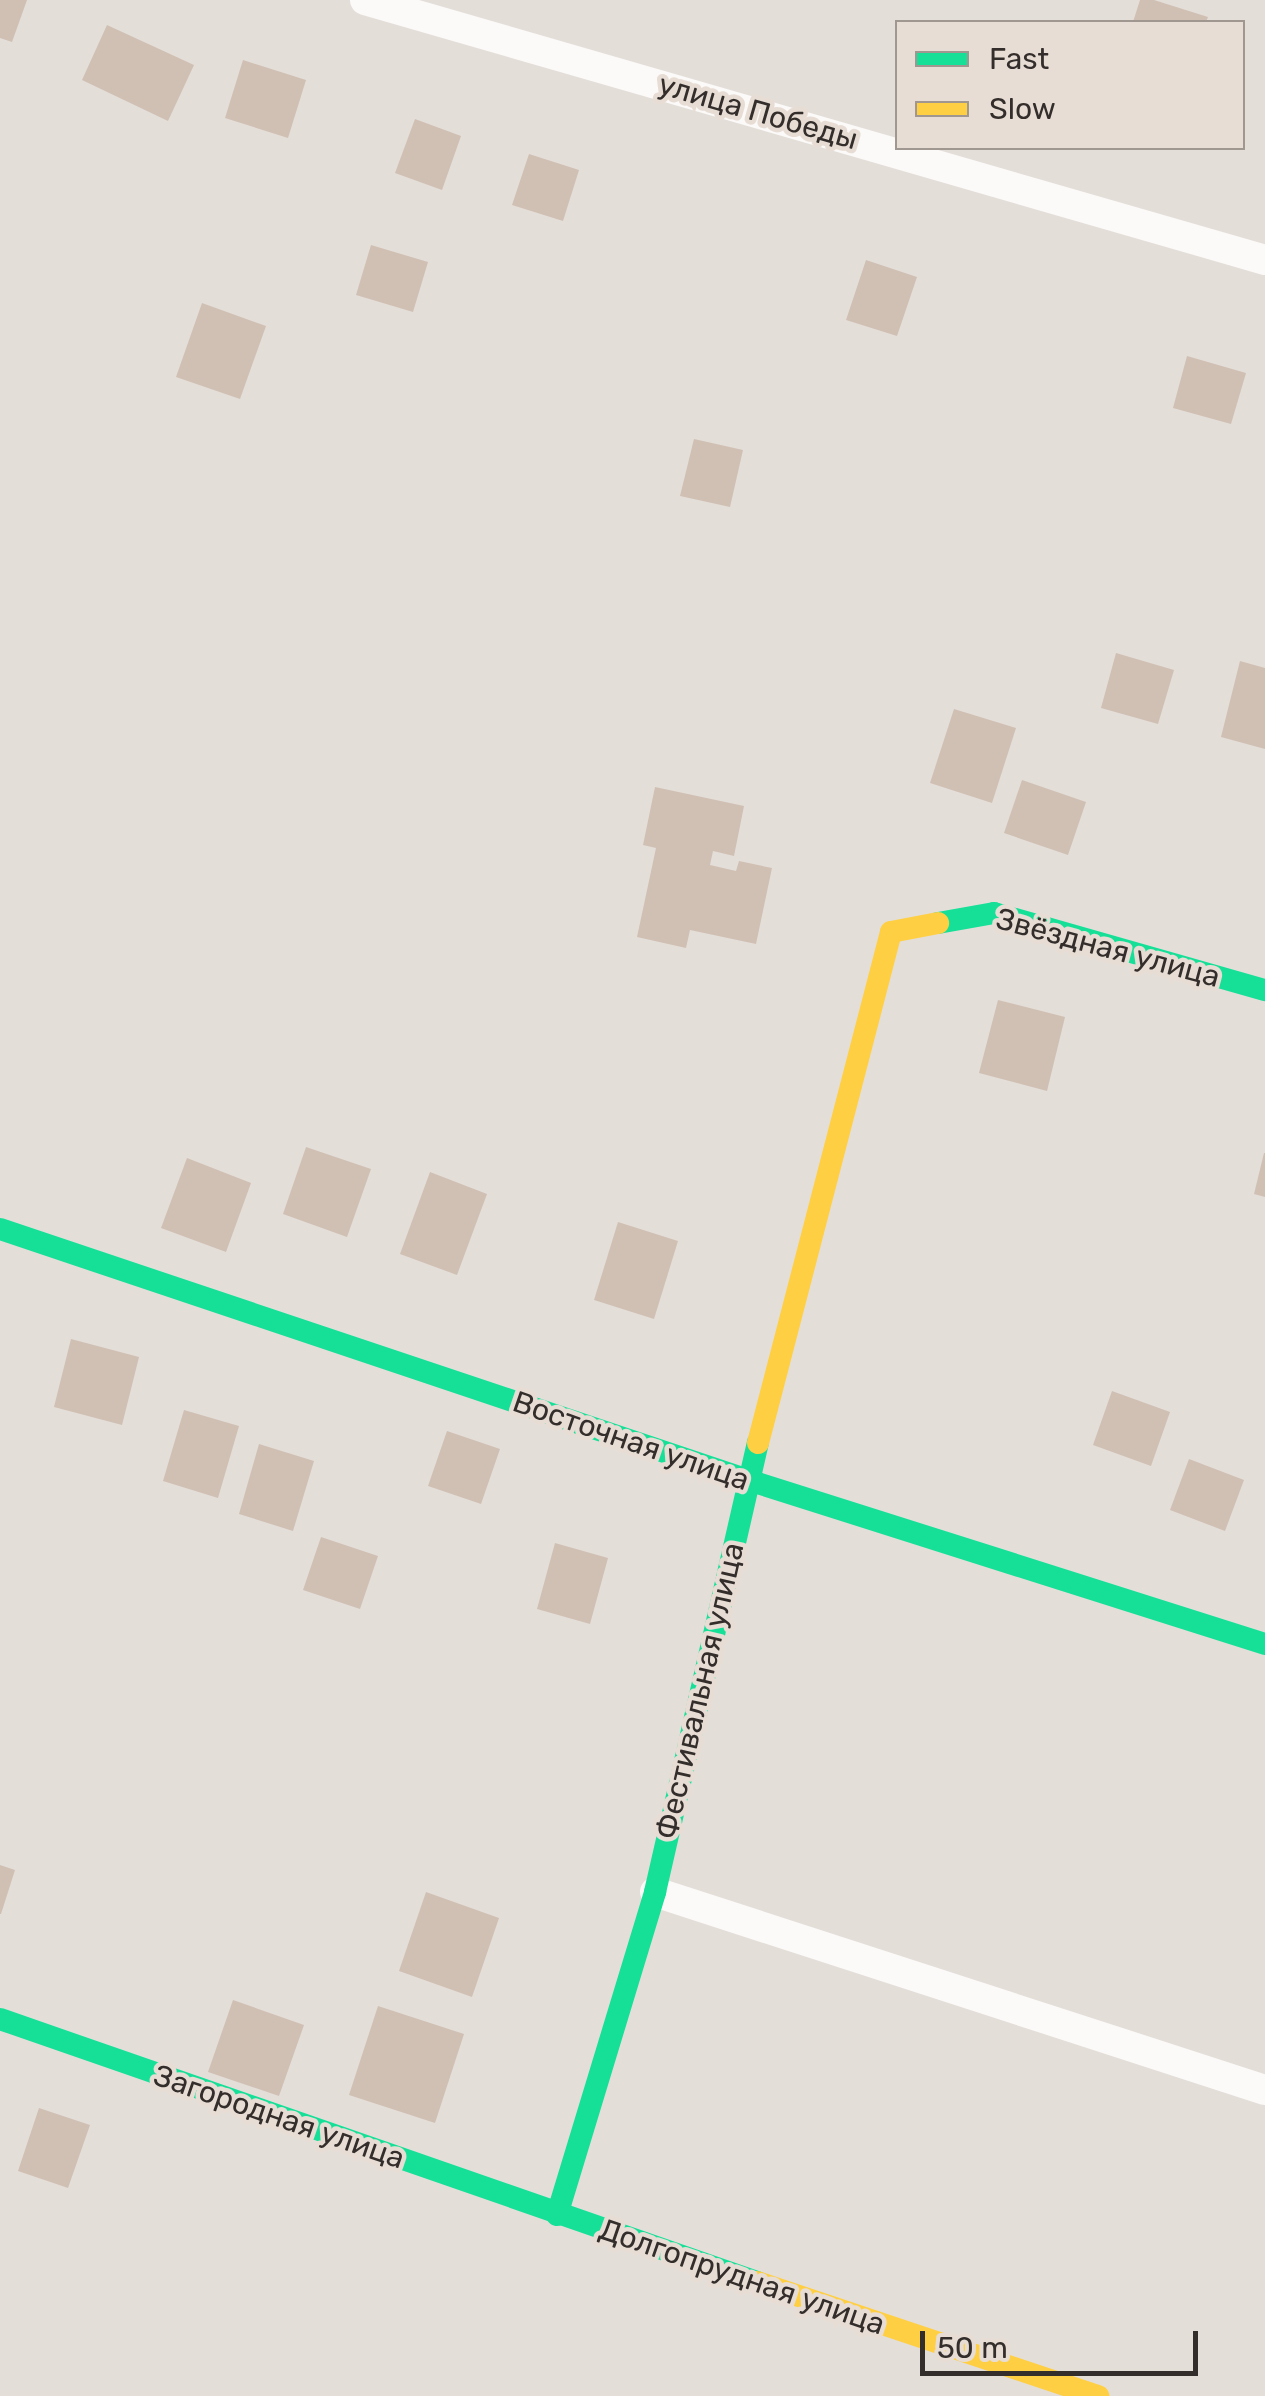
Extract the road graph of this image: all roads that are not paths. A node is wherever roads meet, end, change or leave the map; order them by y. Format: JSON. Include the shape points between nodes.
{"nodes":[{"id":1,"x":365,"y":0,"type":"edge"},
{"id":2,"x":1265,"y":260,"type":"edge"},
{"id":3,"x":890,"y":932,"type":"joint"},
{"id":4,"x":1265,"y":990,"type":"edge"},
{"id":5,"x":0,"y":1229,"type":"edge"},
{"id":6,"x":748,"y":1480,"type":"junction"},
{"id":7,"x":1265,"y":1644,"type":"edge"},
{"id":8,"x":655,"y":1892,"type":"junction"},
{"id":9,"x":0,"y":2019,"type":"edge"},
{"id":10,"x":1265,"y":2090,"type":"edge"},
{"id":11,"x":557,"y":2215,"type":"junction"},
{"id":12,"x":1098,"y":2396,"type":"edge"}],
"edges":[{"from":1,"to":2,"type":"street","name":"улица Победы"},
{"from":3,"to":4,"type":"street","name":"Звёздная улица","via":[[994,914]]},
{"from":3,"to":6,"type":"street","name":"Фестивальная улица"},
{"from":5,"to":6,"type":"street","name":"Восточная улица"},
{"from":6,"to":7,"type":"street","name":"Восточная улица"},
{"from":6,"to":8,"type":"street","name":"Фестивальная улица"},
{"from":8,"to":10,"type":"street"},
{"from":8,"to":11,"type":"street","name":"Фестивальная улица"},
{"from":9,"to":11,"type":"street","name":"Загородная улица"},
{"from":11,"to":12,"type":"street","name":"Долгопрудная улица"}]}
